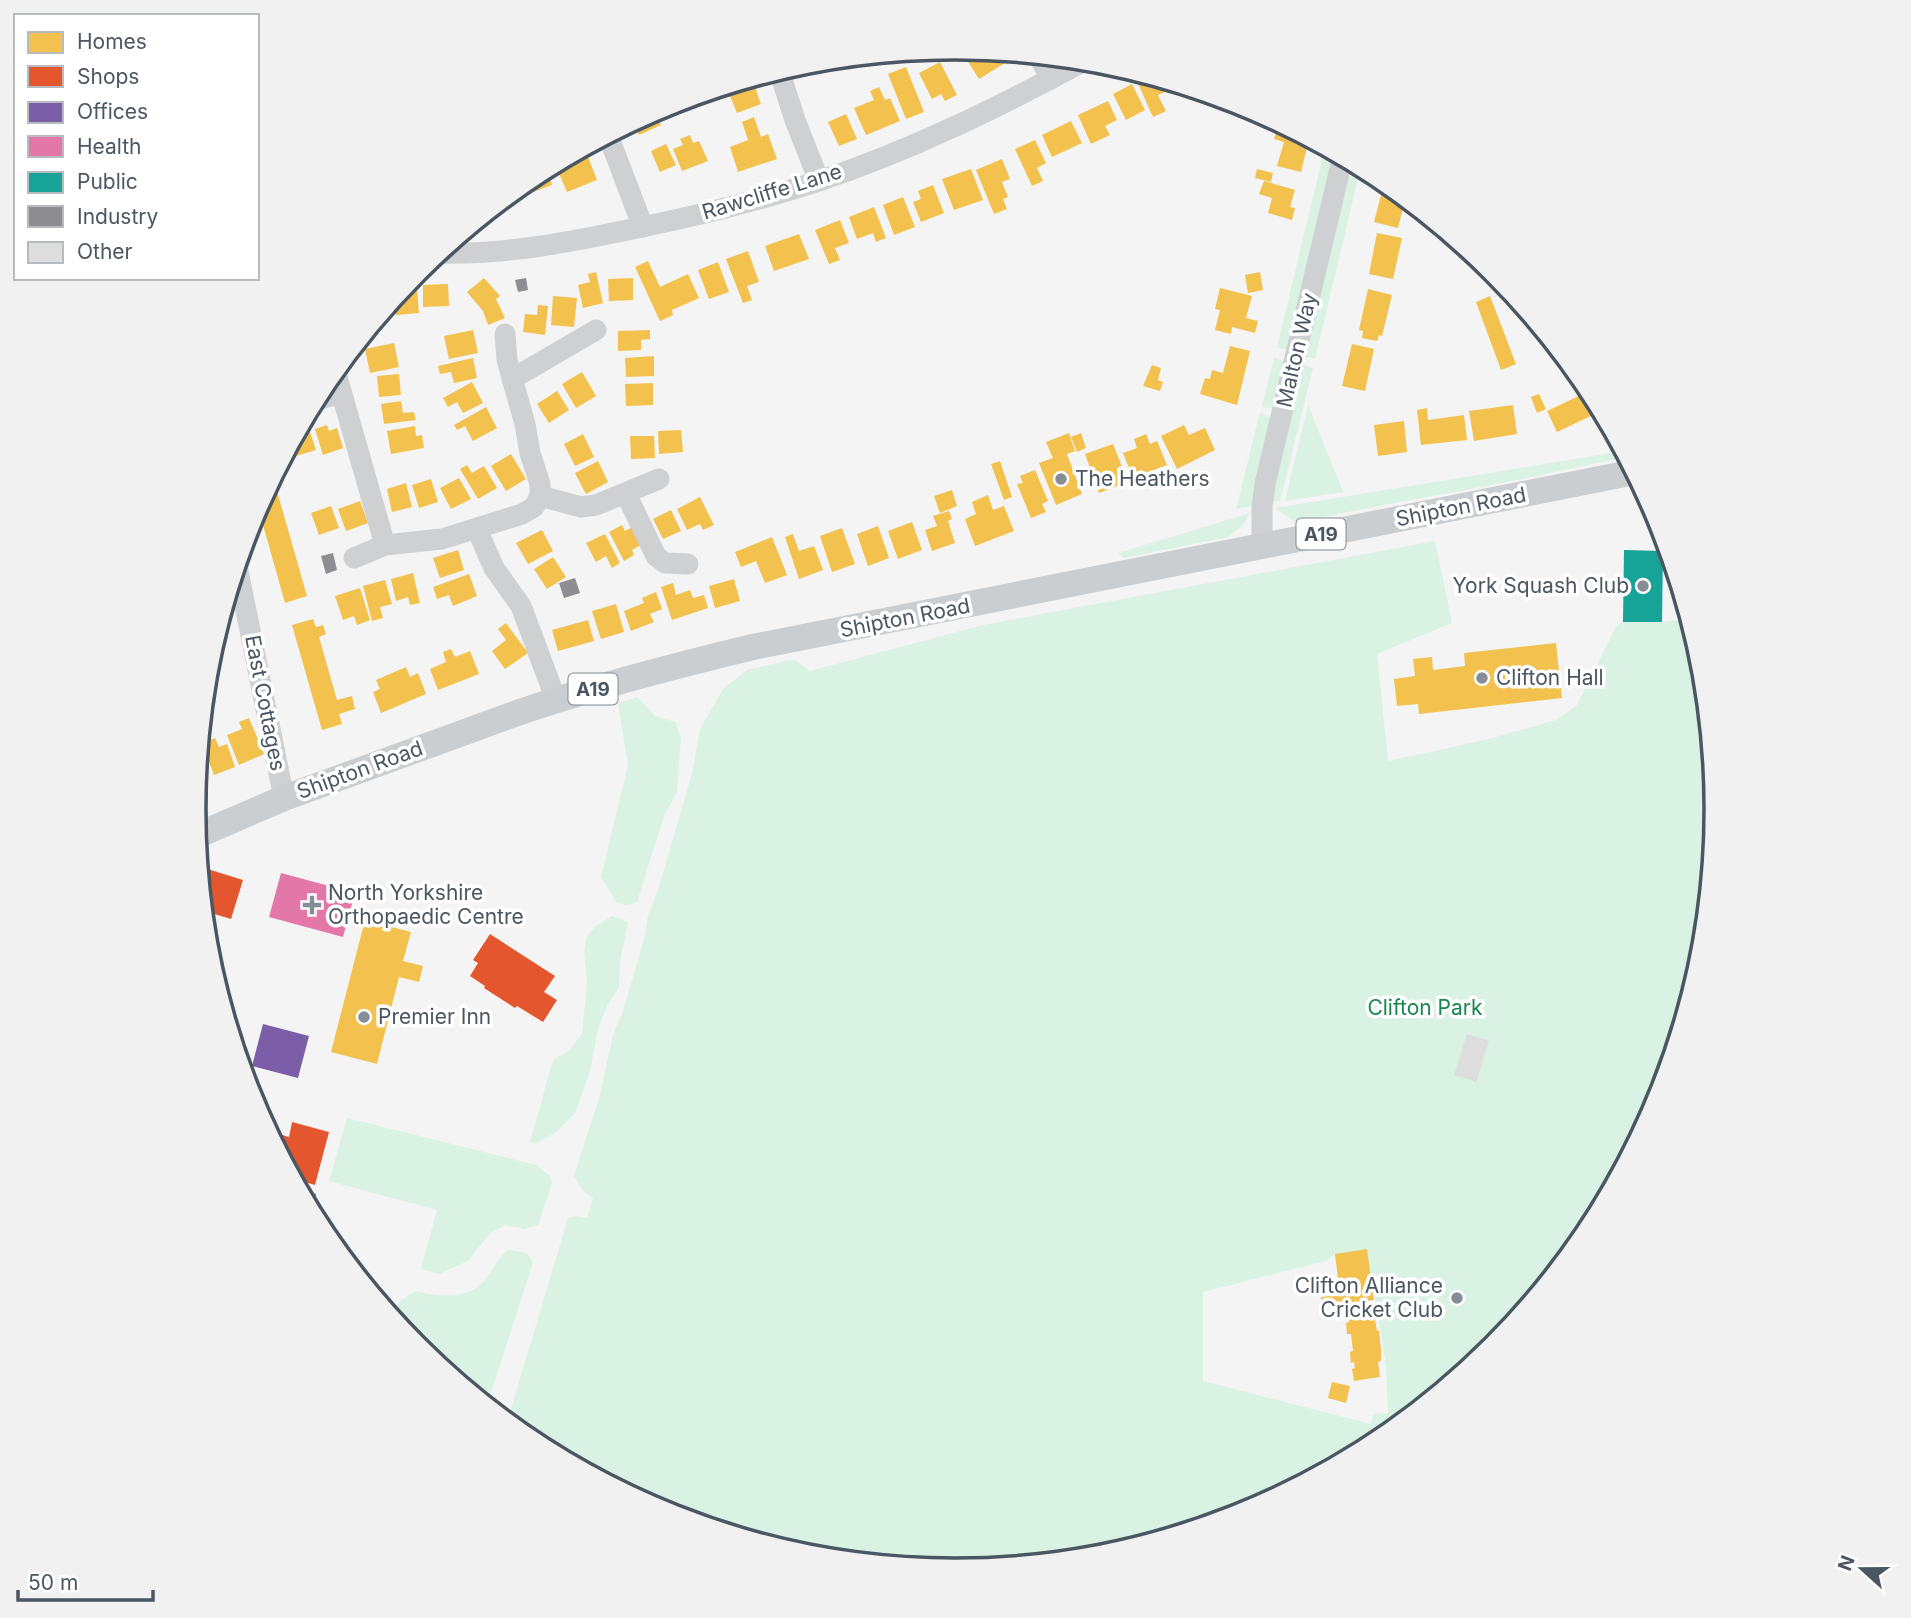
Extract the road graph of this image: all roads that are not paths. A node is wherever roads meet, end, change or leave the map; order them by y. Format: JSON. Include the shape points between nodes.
{"nodes":[{"id":1,"x":1043,"y":65,"type":"edge"},
{"id":2,"x":1070,"y":69,"type":"edge"},
{"id":3,"x":1051,"y":79,"type":"junction"},
{"id":4,"x":782,"y":80,"type":"edge"},
{"id":5,"x":611,"y":144,"type":"edge"},
{"id":6,"x":1341,"y":167,"type":"edge"},
{"id":7,"x":818,"y":181,"type":"junction"},
{"id":8,"x":643,"y":227,"type":"junction"},
{"id":9,"x":455,"y":251,"type":"edge"},
{"id":10,"x":596,"y":330,"type":"dead end"},
{"id":11,"x":505,"y":334,"type":"dead end"},
{"id":12,"x":512,"y":379,"type":"junction"},
{"id":13,"x":339,"y":384,"type":"edge"},
{"id":14,"x":341,"y":393,"type":"junction"},
{"id":15,"x":330,"y":396,"type":"edge"},
{"id":16,"x":1626,"y":474,"type":"edge"},
{"id":17,"x":659,"y":480,"type":"dead end"},
{"id":18,"x":626,"y":494,"type":"junction"},
{"id":19,"x":540,"y":496,"type":"junction"},
{"id":20,"x":477,"y":529,"type":"junction"},
{"id":21,"x":385,"y":545,"type":"junction"},
{"id":22,"x":1262,"y":545,"type":"junction"},
{"id":23,"x":354,"y":558,"type":"dead end"},
{"id":24,"x":688,"y":564,"type":"dead end"},
{"id":25,"x":241,"y":585,"type":"edge"},
{"id":26,"x":556,"y":700,"type":"junction"},
{"id":27,"x":284,"y":798,"type":"junction"},
{"id":28,"x":207,"y":832,"type":"edge"}],
"edges":[{"from":1,"to":3,"type":"street"},
{"from":2,"to":3,"type":"street","name":"Rawcliffe Lane"},
{"from":3,"to":7,"type":"street","name":"Rawcliffe Lane","via":[[930,137]]},
{"from":4,"to":7,"type":"street"},
{"from":5,"to":8,"type":"street"},
{"from":6,"to":22,"type":"street","name":"Malton Way","via":[[1265,484]]},
{"from":7,"to":8,"type":"street","name":"Rawcliffe Lane"},
{"from":8,"to":9,"type":"street","name":"Rawcliffe Lane","via":[[505,252]]},
{"from":10,"to":12,"type":"street","via":[[582,349]]},
{"from":11,"to":12,"type":"street"},
{"from":12,"to":19,"type":"street"},
{"from":13,"to":14,"type":"street"},
{"from":14,"to":15,"type":"street"},
{"from":14,"to":21,"type":"street"},
{"from":16,"to":22,"type":"main road","name":"Shipton Road","number":"A19"},
{"from":17,"to":18,"type":"street"},
{"from":18,"to":19,"type":"street","via":[[581,508]]},
{"from":18,"to":24,"type":"street","via":[[656,556],[665,563]]},
{"from":19,"to":20,"type":"street","via":[[534,507],[522,514]]},
{"from":20,"to":21,"type":"street","via":[[442,539]]},
{"from":20,"to":26,"type":"street","via":[[494,568],[521,606]]},
{"from":21,"to":23,"type":"street"},
{"from":22,"to":26,"type":"main road","name":"Shipton Road","number":"A19","via":[[753,648]]},
{"from":25,"to":27,"type":"street","name":"East Cottages"},
{"from":26,"to":27,"type":"main road","name":"Shipton Road","number":"A19"},
{"from":27,"to":28,"type":"main road","name":"Shipton Road","number":"A19"}]}
